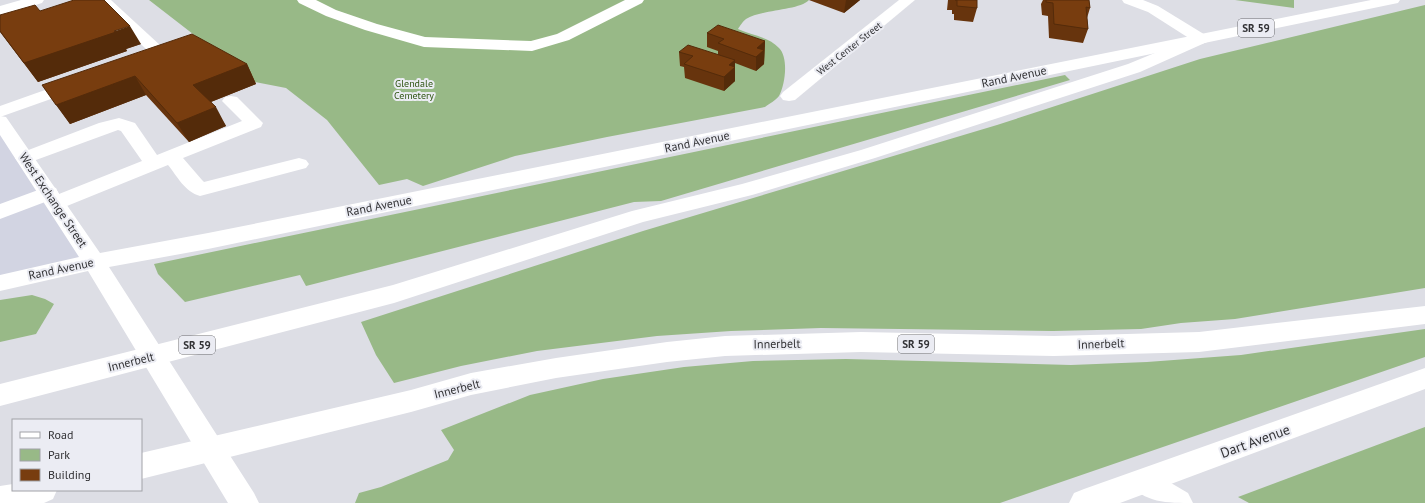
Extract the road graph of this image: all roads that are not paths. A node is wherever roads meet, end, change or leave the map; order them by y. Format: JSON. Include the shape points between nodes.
{"nodes":[{"id":1,"x":37,"y":0,"type":"edge"},
{"id":2,"x":304,"y":0,"type":"edge"},
{"id":3,"x":637,"y":0,"type":"edge"},
{"id":4,"x":908,"y":0,"type":"edge"},
{"id":5,"x":1130,"y":0,"type":"edge"},
{"id":6,"x":1393,"y":0,"type":"edge"},
{"id":7,"x":1312,"y":1,"type":"dead end"},
{"id":8,"x":98,"y":2,"type":"edge"},
{"id":9,"x":0,"y":11,"type":"edge"},
{"id":10,"x":1311,"y":18,"type":"junction"},
{"id":11,"x":1201,"y":39,"type":"junction"},
{"id":12,"x":116,"y":69,"type":"edge"},
{"id":13,"x":87,"y":80,"type":"edge"},
{"id":14,"x":789,"y":96,"type":"dead end"},
{"id":15,"x":231,"y":101,"type":"dead end"},
{"id":16,"x":0,"y":112,"type":"edge"},
{"id":17,"x":0,"y":121,"type":"edge"},
{"id":18,"x":25,"y":158,"type":"junction"},
{"id":19,"x":162,"y":160,"type":"junction"},
{"id":20,"x":299,"y":164,"type":"dead end"},
{"id":21,"x":52,"y":198,"type":"junction"},
{"id":22,"x":0,"y":212,"type":"edge"},
{"id":23,"x":94,"y":262,"type":"junction"},
{"id":24,"x":0,"y":283,"type":"edge"},
{"id":25,"x":1425,"y":314,"type":"edge"},
{"id":26,"x":1425,"y":378,"type":"edge"},
{"id":27,"x":0,"y":395,"type":"edge"},
{"id":28,"x":142,"y":466,"type":"edge"},
{"id":29,"x":1144,"y":482,"type":"junction"},
{"id":30,"x":38,"y":491,"type":"edge"},
{"id":31,"x":0,"y":500,"type":"edge"},
{"id":32,"x":244,"y":503,"type":"edge"},
{"id":33,"x":1084,"y":503,"type":"edge"},
{"id":34,"x":1178,"y":503,"type":"edge"}],
"edges":[{"from":1,"to":9,"type":"main road"},
{"from":2,"to":3,"type":"main road","via":[[331,13],[424,42],[525,46],[562,37]]},
{"from":4,"to":14,"type":"main road","name":"West Center Street"},
{"from":5,"to":11,"type":"main road","via":[[1153,9]]},
{"from":6,"to":10,"type":"main road","name":"Rand Avenue","number":"SR 59"},
{"from":7,"to":10,"type":"main road"},
{"from":8,"to":12,"type":"main road","via":[[155,49],[153,55]]},
{"from":10,"to":11,"type":"main road","name":"Rand Avenue","number":"SR 59"},
{"from":11,"to":23,"type":"main road","name":"Rand Avenue"},
{"from":11,"to":27,"type":"main road","name":"Innerbelt","number":"SR 59","via":[[1134,68],[964,124],[745,190],[640,216],[394,294]]},
{"from":13,"to":16,"type":"main road"},
{"from":15,"to":19,"type":"main road","via":[[254,123]]},
{"from":17,"to":18,"type":"main road","name":"West Exchange Street"},
{"from":18,"to":19,"type":"main road","via":[[120,124],[128,127]]},
{"from":18,"to":21,"type":"main road","name":"West Exchange Street"},
{"from":19,"to":20,"type":"main road","via":[[200,189]]},
{"from":19,"to":21,"type":"main road"},
{"from":21,"to":22,"type":"main road"},
{"from":21,"to":23,"type":"main road","name":"West Exchange Street"},
{"from":23,"to":24,"type":"main road","name":"Rand Avenue"},
{"from":23,"to":32,"type":"main road","name":"West Exchange Street"},
{"from":25,"to":28,"type":"main road","name":"Innerbelt","number":"SR 59","via":[[1199,342],[1054,346],[861,342],[725,346],[667,352],[471,384],[411,401]]},
{"from":26,"to":29,"type":"main road","name":"Dart Avenue"},
{"from":29,"to":33,"type":"main road","name":"Dart Avenue"},
{"from":29,"to":34,"type":"main road"},
{"from":30,"to":31,"type":"main road"}]}
